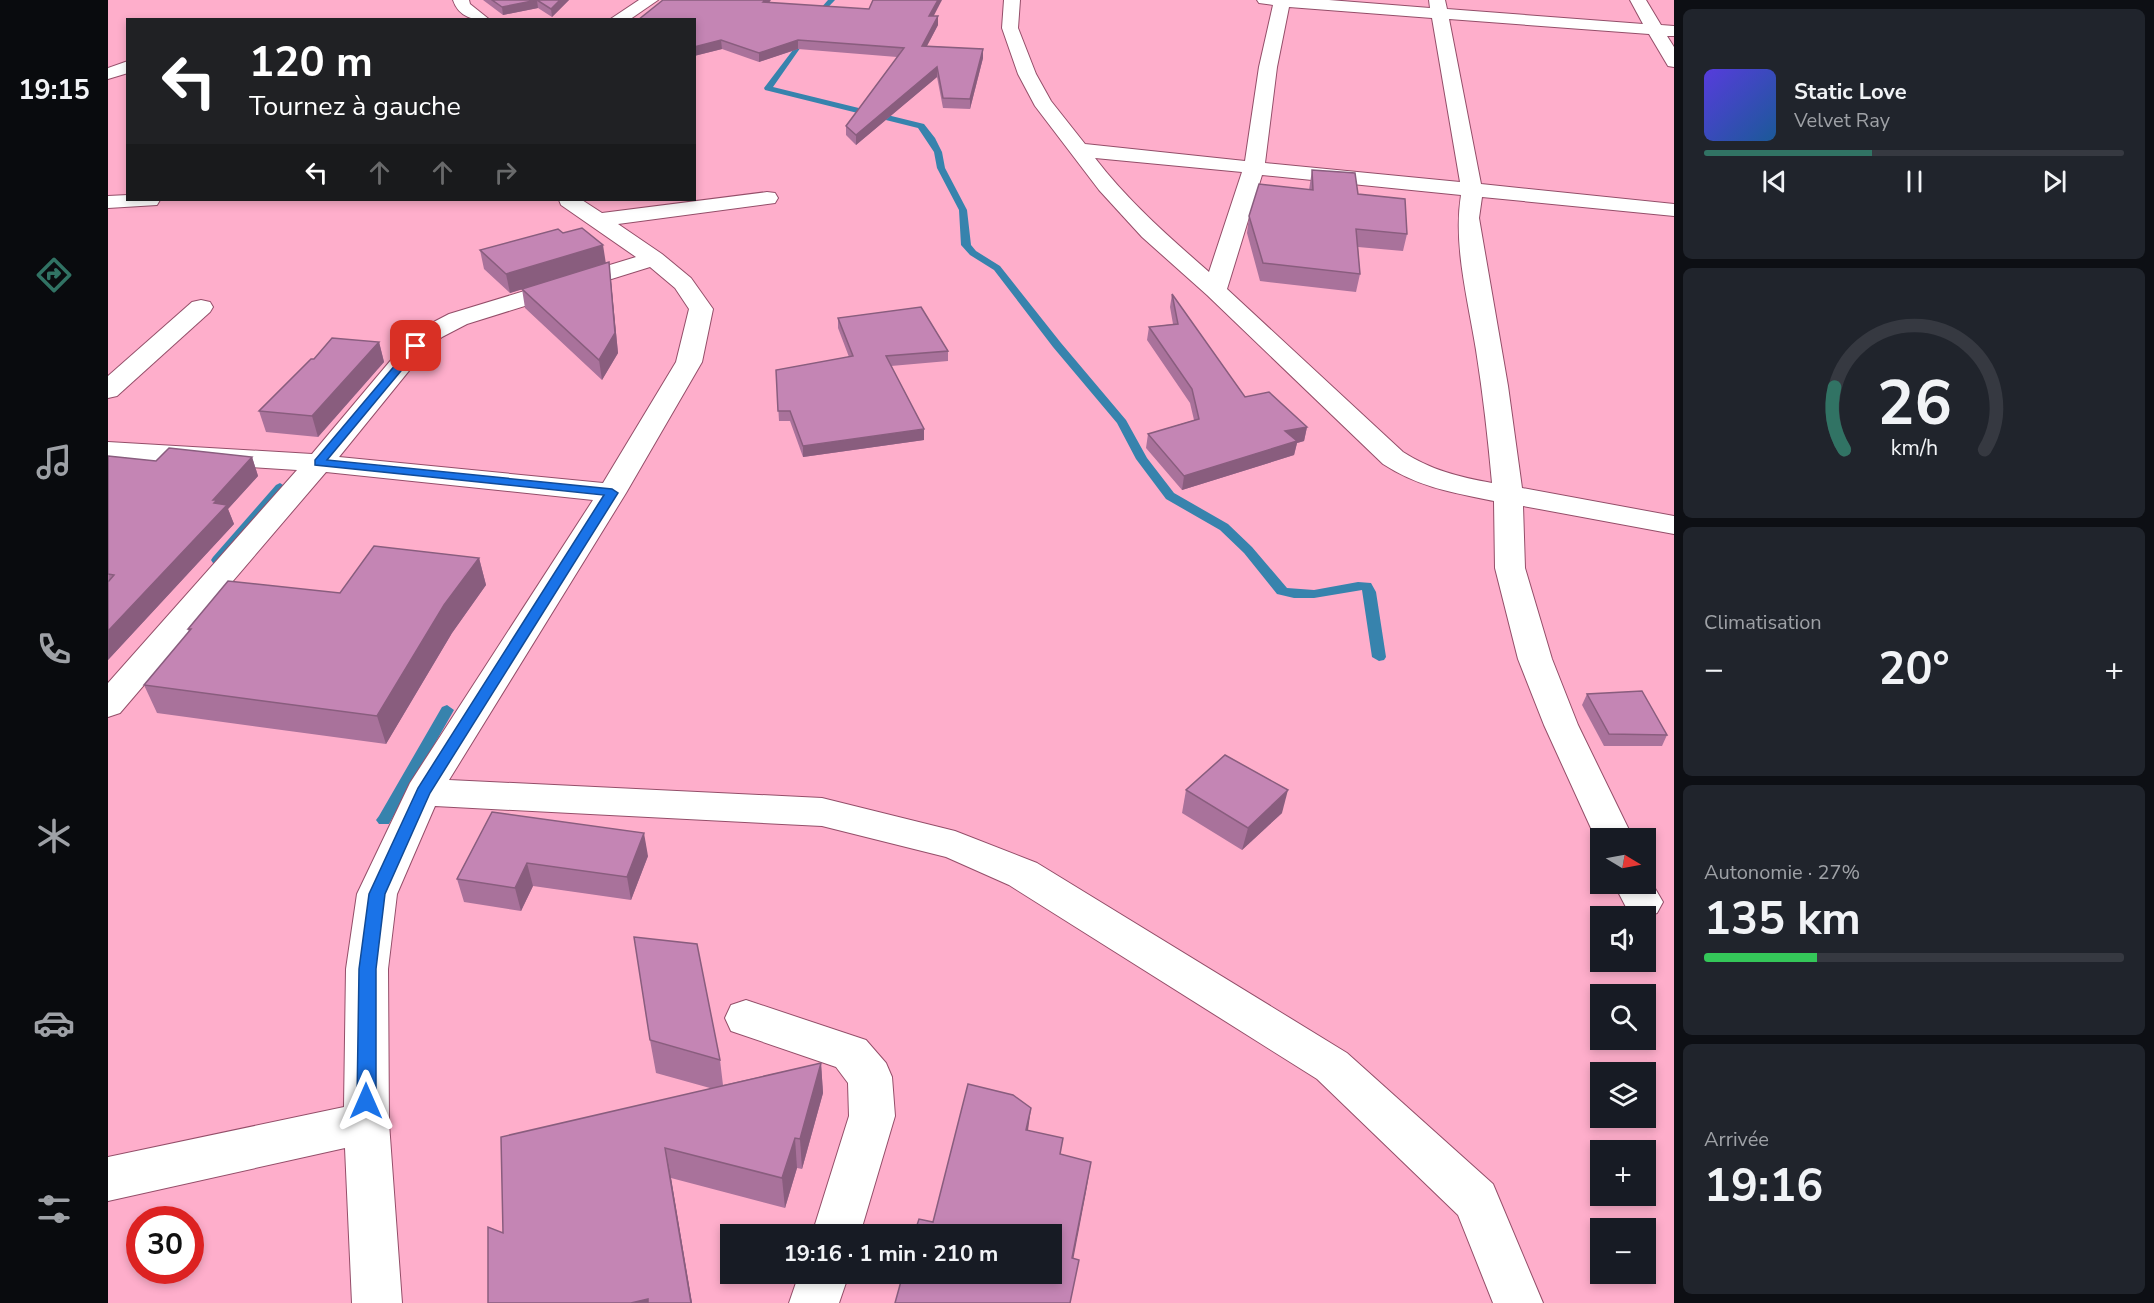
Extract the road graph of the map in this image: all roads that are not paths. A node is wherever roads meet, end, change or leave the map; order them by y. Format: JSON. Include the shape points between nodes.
{"nodes":[{"id":1,"x":461,"y":0,"type":"edge"},
{"id":2,"x":650,"y":0,"type":"edge"},
{"id":3,"x":1012,"y":0,"type":"edge"},
{"id":4,"x":1276,"y":0,"type":"edge"},
{"id":5,"x":1638,"y":0,"type":"edge"},
{"id":6,"x":1437,"y":7,"type":"edge"},
{"id":7,"x":479,"y":18,"type":"edge"},
{"id":8,"x":620,"y":18,"type":"edge"},
{"id":9,"x":1665,"y":31,"type":"edge"},
{"id":10,"x":1674,"y":62,"type":"edge"},
{"id":11,"x":126,"y":67,"type":"edge"},
{"id":12,"x":108,"y":74,"type":"edge"},
{"id":13,"x":1080,"y":150,"type":"junction"},
{"id":14,"x":1254,"y":167,"type":"junction"},
{"id":15,"x":1472,"y":191,"type":"junction"},
{"id":16,"x":767,"y":198,"type":"dead end"},
{"id":17,"x":128,"y":201,"type":"edge"},
{"id":18,"x":570,"y":201,"type":"edge"},
{"id":19,"x":108,"y":202,"type":"edge"},
{"id":20,"x":1674,"y":210,"type":"edge"},
{"id":21,"x":598,"y":220,"type":"junction"},
{"id":22,"x":654,"y":259,"type":"junction"},
{"id":23,"x":1215,"y":290,"type":"junction"},
{"id":24,"x":201,"y":307,"type":"dead end"},
{"id":25,"x":108,"y":390,"type":"edge"},
{"id":26,"x":108,"y":450,"type":"edge"},
{"id":27,"x":319,"y":463,"type":"junction"},
{"id":28,"x":612,"y":493,"type":"junction"},
{"id":29,"x":1508,"y":495,"type":"junction"},
{"id":30,"x":1674,"y":525,"type":"edge"},
{"id":31,"x":108,"y":705,"type":"edge"},
{"id":32,"x":423,"y":792,"type":"junction"},
{"id":33,"x":1609,"y":828,"type":"edge"},
{"id":34,"x":746,"y":1018,"type":"dead end"},
{"id":35,"x":366,"y":1123,"type":"junction"},
{"id":36,"x":108,"y":1179,"type":"edge"},
{"id":37,"x":839,"y":1224,"type":"edge"},
{"id":38,"x":821,"y":1284,"type":"edge"},
{"id":39,"x":377,"y":1303,"type":"edge"},
{"id":40,"x":814,"y":1303,"type":"edge"},
{"id":41,"x":1518,"y":1303,"type":"edge"}],
"edges":[{"from":1,"to":7,"type":"street"},
{"from":2,"to":8,"type":"street"},
{"from":3,"to":13,"type":"street","via":[[1010,28],[1027,74],[1042,102]]},
{"from":4,"to":6,"type":"street"},
{"from":4,"to":14,"type":"street"},
{"from":5,"to":9,"type":"street"},
{"from":6,"to":9,"type":"street"},
{"from":6,"to":15,"type":"street"},
{"from":9,"to":10,"type":"street"},
{"from":11,"to":12,"type":"street"},
{"from":13,"to":14,"type":"street"},
{"from":13,"to":23,"type":"street","via":[[1106,186],[1150,232]]},
{"from":14,"to":15,"type":"street"},
{"from":14,"to":23,"type":"street"},
{"from":15,"to":20,"type":"street"},
{"from":15,"to":29,"type":"street","via":[[1468,218],[1496,386]]},
{"from":16,"to":21,"type":"street"},
{"from":17,"to":19,"type":"street"},
{"from":18,"to":21,"type":"street"},
{"from":21,"to":22,"type":"street"},
{"from":22,"to":27,"type":"street","via":[[458,319],[434,332],[416,346]]},
{"from":22,"to":28,"type":"street","via":[[683,283],[701,309],[689,362]]},
{"from":23,"to":29,"type":"street","via":[[1393,458],[1413,471],[1445,483]]},
{"from":24,"to":25,"type":"street"},
{"from":26,"to":27,"type":"street"},
{"from":27,"to":28,"type":"street"},
{"from":27,"to":31,"type":"street"},
{"from":28,"to":32,"type":"street"},
{"from":29,"to":30,"type":"street"},
{"from":29,"to":33,"type":"street","via":[[1510,568],[1534,659]]},
{"from":32,"to":35,"type":"street","via":[[377,894],[367,969]]},
{"from":32,"to":41,"type":"street","via":[[822,812],[955,845],[1023,874],[1332,1066],[1476,1200]]},
{"from":34,"to":37,"type":"street","via":[[851,1053],[870,1077],[872,1116]]},
{"from":35,"to":36,"type":"street"},
{"from":35,"to":39,"type":"street"},
{"from":38,"to":40,"type":"street"}]}
